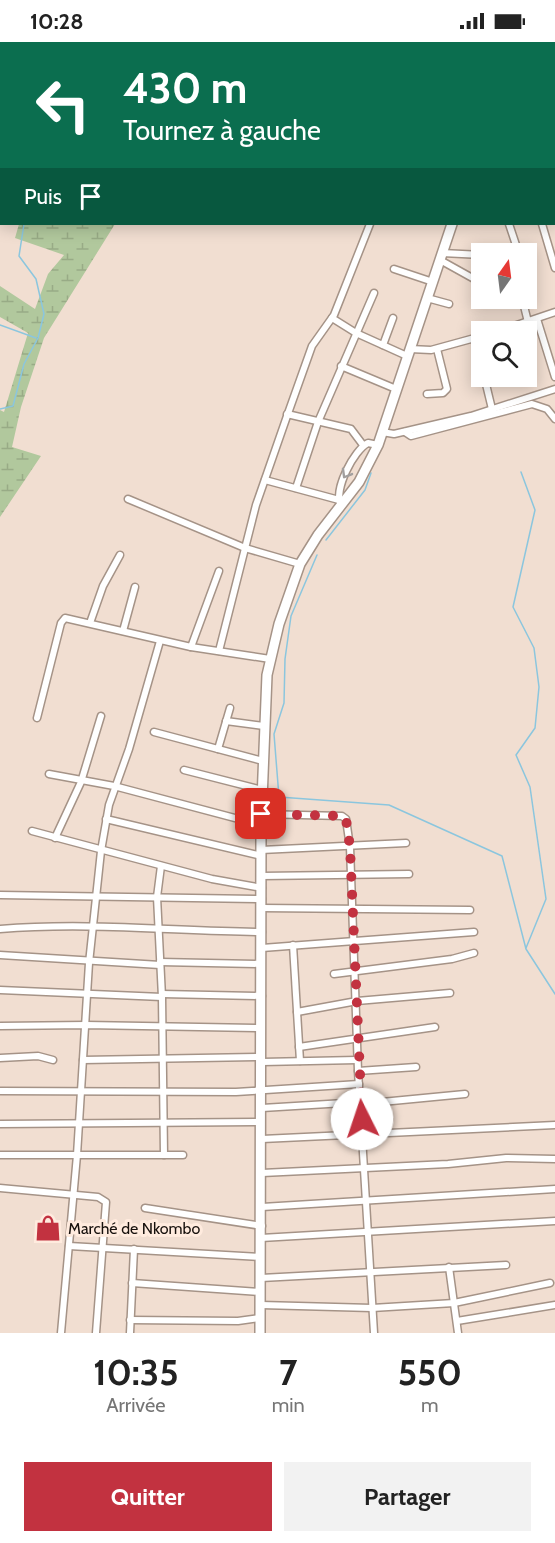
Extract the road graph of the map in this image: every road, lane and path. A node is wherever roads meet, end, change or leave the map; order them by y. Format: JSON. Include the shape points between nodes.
{"nodes":[{"id":1,"x":369,"y":225,"type":"edge"},
{"id":2,"x":452,"y":225,"type":"edge"},
{"id":3,"x":509,"y":225,"type":"edge"},
{"id":4,"x":542,"y":225,"type":"edge"},
{"id":5,"x":515,"y":243,"type":"edge"},
{"id":6,"x":471,"y":256,"type":"edge"},
{"id":7,"x":441,"y":257,"type":"junction"},
{"id":8,"x":394,"y":268,"type":"dead end"},
{"id":9,"x":555,"y":268,"type":"edge"},
{"id":10,"x":471,"y":277,"type":"edge"},
{"id":11,"x":432,"y":282,"type":"junction"},
{"id":12,"x":374,"y":293,"type":"dead end"},
{"id":13,"x":427,"y":298,"type":"junction"},
{"id":14,"x":449,"y":304,"type":"dead end"},
{"id":15,"x":555,"y":312,"type":"edge"},
{"id":16,"x":332,"y":318,"type":"junction"},
{"id":17,"x":393,"y":318,"type":"dead end"},
{"id":18,"x":537,"y":319,"type":"junction"},
{"id":19,"x":531,"y":321,"type":"edge"},
{"id":20,"x":356,"y":333,"type":"junction"},
{"id":21,"x":471,"y":339,"type":"edge"},
{"id":22,"x":383,"y":345,"type":"junction"},
{"id":23,"x":437,"y":349,"type":"junction"},
{"id":24,"x":409,"y":353,"type":"junction"},
{"id":25,"x":341,"y":366,"type":"junction"},
{"id":26,"x":555,"y":377,"type":"edge"},
{"id":27,"x":487,"y":387,"type":"edge"},
{"id":28,"x":396,"y":389,"type":"junction"},
{"id":29,"x":555,"y":389,"type":"edge"},
{"id":30,"x":427,"y":394,"type":"dead end"},
{"id":31,"x":492,"y":410,"type":"junction"},
{"id":32,"x":287,"y":414,"type":"junction"},
{"id":33,"x":471,"y":418,"type":"junction"},
{"id":34,"x":555,"y":419,"type":"edge"},
{"id":35,"x":318,"y":422,"type":"junction"},
{"id":36,"x":382,"y":432,"type":"junction"},
{"id":37,"x":363,"y":445,"type":"junction"},
{"id":38,"x":378,"y":445,"type":"junction"},
{"id":39,"x":265,"y":480,"type":"junction"},
{"id":40,"x":296,"y":488,"type":"junction"},
{"id":41,"x":128,"y":499,"type":"dead end"},
{"id":42,"x":340,"y":502,"type":"junction"},
{"id":43,"x":245,"y":548,"type":"junction"},
{"id":44,"x":120,"y":555,"type":"dead end"},
{"id":45,"x":300,"y":564,"type":"junction"},
{"id":46,"x":219,"y":571,"type":"dead end"},
{"id":47,"x":135,"y":587,"type":"dead end"},
{"id":48,"x":90,"y":623,"type":"junction"},
{"id":49,"x":123,"y":631,"type":"junction"},
{"id":50,"x":160,"y":640,"type":"junction"},
{"id":51,"x":191,"y":647,"type":"junction"},
{"id":52,"x":219,"y":651,"type":"junction"},
{"id":53,"x":270,"y":659,"type":"junction"},
{"id":54,"x":230,"y":708,"type":"dead end"},
{"id":55,"x":101,"y":716,"type":"dead end"},
{"id":56,"x":37,"y":718,"type":"dead end"},
{"id":57,"x":226,"y":721,"type":"junction"},
{"id":58,"x":264,"y":726,"type":"junction"},
{"id":59,"x":154,"y":732,"type":"dead end"},
{"id":60,"x":218,"y":749,"type":"junction"},
{"id":61,"x":263,"y":760,"type":"junction"},
{"id":62,"x":184,"y":770,"type":"dead end"},
{"id":63,"x":49,"y":774,"type":"dead end"},
{"id":64,"x":81,"y":782,"type":"junction"},
{"id":65,"x":114,"y":786,"type":"junction"},
{"id":66,"x":262,"y":790,"type":"junction"},
{"id":67,"x":261,"y":814,"type":"junction"},
{"id":68,"x":106,"y":819,"type":"junction"},
{"id":69,"x":261,"y":825,"type":"junction"},
{"id":70,"x":32,"y":831,"type":"dead end"},
{"id":71,"x":55,"y":838,"type":"junction"},
{"id":72,"x":406,"y":843,"type":"dead end"},
{"id":73,"x":350,"y":847,"type":"junction"},
{"id":74,"x":101,"y":851,"type":"junction"},
{"id":75,"x":261,"y":853,"type":"junction"},
{"id":76,"x":161,"y":866,"type":"junction"},
{"id":77,"x":409,"y":874,"type":"dead end"},
{"id":78,"x":351,"y":875,"type":"junction"},
{"id":79,"x":262,"y":876,"type":"junction"},
{"id":80,"x":262,"y":888,"type":"junction"},
{"id":81,"x":0,"y":895,"type":"edge"},
{"id":82,"x":97,"y":896,"type":"junction"},
{"id":83,"x":157,"y":897,"type":"junction"},
{"id":84,"x":262,"y":903,"type":"junction"},
{"id":85,"x":352,"y":909,"type":"junction"},
{"id":86,"x":470,"y":910,"type":"dead end"},
{"id":87,"x":158,"y":927,"type":"junction"},
{"id":88,"x":94,"y":928,"type":"junction"},
{"id":89,"x":0,"y":929,"type":"edge"},
{"id":90,"x":262,"y":932,"type":"junction"},
{"id":91,"x":474,"y":932,"type":"dead end"},
{"id":92,"x":354,"y":940,"type":"junction"},
{"id":93,"x":293,"y":945,"type":"junction"},
{"id":94,"x":262,"y":948,"type":"junction"},
{"id":95,"x":474,"y":953,"type":"dead end"},
{"id":96,"x":0,"y":955,"type":"edge"},
{"id":97,"x":89,"y":963,"type":"junction"},
{"id":98,"x":160,"y":964,"type":"junction"},
{"id":99,"x":261,"y":964,"type":"junction"},
{"id":100,"x":356,"y":972,"type":"junction"},
{"id":101,"x":334,"y":974,"type":"dead end"},
{"id":102,"x":0,"y":990,"type":"edge"},
{"id":103,"x":88,"y":993,"type":"junction"},
{"id":104,"x":450,"y":993,"type":"dead end"},
{"id":105,"x":162,"y":995,"type":"junction"},
{"id":106,"x":262,"y":996,"type":"junction"},
{"id":107,"x":357,"y":1001,"type":"junction"},
{"id":108,"x":297,"y":1012,"type":"junction"},
{"id":109,"x":86,"y":1024,"type":"junction"},
{"id":110,"x":0,"y":1026,"type":"edge"},
{"id":111,"x":162,"y":1026,"type":"junction"},
{"id":112,"x":435,"y":1027,"type":"dead end"},
{"id":113,"x":261,"y":1028,"type":"junction"},
{"id":114,"x":357,"y":1039,"type":"junction"},
{"id":115,"x":299,"y":1047,"type":"junction"},
{"id":116,"x":0,"y":1058,"type":"edge"},
{"id":117,"x":164,"y":1058,"type":"junction"},
{"id":118,"x":262,"y":1059,"type":"junction"},
{"id":119,"x":53,"y":1060,"type":"dead end"},
{"id":120,"x":83,"y":1060,"type":"junction"},
{"id":121,"x":357,"y":1060,"type":"junction"},
{"id":122,"x":300,"y":1061,"type":"junction"},
{"id":123,"x":416,"y":1066,"type":"dead end"},
{"id":124,"x":358,"y":1071,"type":"junction"},
{"id":125,"x":358,"y":1084,"type":"junction"},
{"id":126,"x":82,"y":1090,"type":"junction"},
{"id":127,"x":163,"y":1090,"type":"junction"},
{"id":128,"x":0,"y":1091,"type":"edge"},
{"id":129,"x":262,"y":1091,"type":"junction"},
{"id":130,"x":465,"y":1095,"type":"dead end"},
{"id":131,"x":361,"y":1103,"type":"junction"},
{"id":132,"x":262,"y":1108,"type":"junction"},
{"id":133,"x":80,"y":1122,"type":"junction"},
{"id":134,"x":164,"y":1122,"type":"junction"},
{"id":135,"x":262,"y":1122,"type":"junction"},
{"id":136,"x":0,"y":1124,"type":"edge"},
{"id":137,"x":555,"y":1125,"type":"edge"},
{"id":138,"x":362,"y":1134,"type":"junction"},
{"id":139,"x":262,"y":1139,"type":"junction"},
{"id":140,"x":0,"y":1155,"type":"edge"},
{"id":141,"x":77,"y":1155,"type":"junction"},
{"id":142,"x":164,"y":1155,"type":"junction"},
{"id":143,"x":183,"y":1155,"type":"dead end"},
{"id":144,"x":555,"y":1159,"type":"edge"},
{"id":145,"x":363,"y":1168,"type":"junction"},
{"id":146,"x":262,"y":1173,"type":"junction"},
{"id":147,"x":0,"y":1188,"type":"edge"},
{"id":148,"x":555,"y":1189,"type":"edge"},
{"id":149,"x":74,"y":1196,"type":"junction"},
{"id":150,"x":365,"y":1201,"type":"junction"},
{"id":151,"x":262,"y":1207,"type":"junction"},
{"id":152,"x":145,"y":1208,"type":"dead end"},
{"id":153,"x":555,"y":1221,"type":"edge"},
{"id":154,"x":261,"y":1226,"type":"junction"},
{"id":155,"x":367,"y":1234,"type":"junction"},
{"id":156,"x":261,"y":1238,"type":"junction"},
{"id":157,"x":69,"y":1246,"type":"junction"},
{"id":158,"x":103,"y":1247,"type":"junction"},
{"id":159,"x":134,"y":1249,"type":"junction"},
{"id":160,"x":261,"y":1257,"type":"junction"},
{"id":161,"x":506,"y":1265,"type":"dead end"},
{"id":162,"x":449,"y":1267,"type":"junction"},
{"id":163,"x":371,"y":1274,"type":"junction"},
{"id":164,"x":261,"y":1278,"type":"junction"},
{"id":165,"x":132,"y":1283,"type":"junction"},
{"id":166,"x":550,"y":1283,"type":"dead end"},
{"id":167,"x":261,"y":1292,"type":"junction"},
{"id":168,"x":454,"y":1303,"type":"junction"},
{"id":169,"x":261,"y":1305,"type":"junction"},
{"id":170,"x":555,"y":1305,"type":"edge"},
{"id":171,"x":372,"y":1308,"type":"junction"},
{"id":172,"x":261,"y":1318,"type":"junction"},
{"id":173,"x":130,"y":1320,"type":"junction"},
{"id":174,"x":457,"y":1320,"type":"junction"},
{"id":175,"x":61,"y":1333,"type":"edge"},
{"id":176,"x":96,"y":1333,"type":"edge"},
{"id":177,"x":130,"y":1333,"type":"edge"},
{"id":178,"x":260,"y":1333,"type":"edge"},
{"id":179,"x":374,"y":1333,"type":"edge"},
{"id":180,"x":452,"y":1333,"type":"edge"},
{"id":181,"x":458,"y":1333,"type":"edge"}],
"edges":[{"from":1,"to":16,"type":"street"},
{"from":2,"to":7,"type":"highway"},
{"from":3,"to":5,"type":"street"},
{"from":4,"to":9,"type":"street"},
{"from":6,"to":7,"type":"street"},
{"from":7,"to":10,"type":"street"},
{"from":7,"to":11,"type":"highway"},
{"from":8,"to":11,"type":"street"},
{"from":11,"to":13,"type":"highway"},
{"from":12,"to":20,"type":"street"},
{"from":13,"to":14,"type":"street"},
{"from":13,"to":24,"type":"highway"},
{"from":15,"to":18,"type":"street"},
{"from":16,"to":20,"type":"street"},
{"from":16,"to":32,"type":"street","via":[[312,346]]},
{"from":17,"to":22,"type":"street"},
{"from":18,"to":19,"type":"street"},
{"from":18,"to":26,"type":"street"},
{"from":20,"to":22,"type":"street"},
{"from":20,"to":25,"type":"street"},
{"from":21,"to":23,"type":"street"},
{"from":22,"to":24,"type":"street"},
{"from":23,"to":24,"type":"street"},
{"from":23,"to":30,"type":"street","via":[[447,389]]},
{"from":24,"to":28,"type":"highway"},
{"from":25,"to":28,"type":"street"},
{"from":25,"to":35,"type":"street"},
{"from":27,"to":31,"type":"street"},
{"from":28,"to":36,"type":"highway"},
{"from":29,"to":31,"type":"street"},
{"from":31,"to":33,"type":"street"},
{"from":32,"to":35,"type":"street"},
{"from":32,"to":39,"type":"street"},
{"from":33,"to":34,"type":"street","via":[[531,404],[547,409]]},
{"from":33,"to":36,"type":"street","via":[[411,436],[405,432]]},
{"from":35,"to":37,"type":"street","via":[[351,429]]},
{"from":35,"to":40,"type":"street"},
{"from":36,"to":38,"type":"highway"},
{"from":37,"to":38,"type":"street"},
{"from":37,"to":42,"type":"street","one_way":true,"via":[[341,482]]},
{"from":38,"to":42,"type":"highway","via":[[364,474]]},
{"from":39,"to":40,"type":"street"},
{"from":39,"to":43,"type":"street"},
{"from":40,"to":42,"type":"street"},
{"from":41,"to":43,"type":"street"},
{"from":42,"to":45,"type":"highway"},
{"from":43,"to":45,"type":"street"},
{"from":43,"to":52,"type":"street"},
{"from":44,"to":48,"type":"street"},
{"from":45,"to":53,"type":"highway"},
{"from":46,"to":51,"type":"street"},
{"from":47,"to":49,"type":"street"},
{"from":48,"to":49,"type":"street"},
{"from":48,"to":56,"type":"street","via":[[68,617],[63,620]]},
{"from":49,"to":50,"type":"street"},
{"from":50,"to":51,"type":"street"},
{"from":50,"to":65,"type":"street","via":[[129,749]]},
{"from":51,"to":52,"type":"street"},
{"from":52,"to":53,"type":"street"},
{"from":53,"to":58,"type":"highway"},
{"from":54,"to":57,"type":"street"},
{"from":55,"to":64,"type":"street"},
{"from":57,"to":58,"type":"street"},
{"from":57,"to":60,"type":"street"},
{"from":58,"to":61,"type":"highway"},
{"from":59,"to":60,"type":"street"},
{"from":60,"to":61,"type":"street"},
{"from":61,"to":66,"type":"highway"},
{"from":62,"to":66,"type":"street"},
{"from":63,"to":64,"type":"street"},
{"from":64,"to":65,"type":"street"},
{"from":64,"to":71,"type":"street"},
{"from":65,"to":68,"type":"street"},
{"from":65,"to":69,"type":"street"},
{"from":66,"to":67,"type":"highway"},
{"from":67,"to":69,"type":"highway"},
{"from":67,"to":73,"type":"street","via":[[342,816],[346,819]]},
{"from":68,"to":74,"type":"street"},
{"from":68,"to":75,"type":"street"},
{"from":69,"to":75,"type":"highway"},
{"from":70,"to":71,"type":"street"},
{"from":71,"to":74,"type":"street"},
{"from":72,"to":73,"type":"street"},
{"from":73,"to":75,"type":"street"},
{"from":73,"to":78,"type":"street"},
{"from":74,"to":76,"type":"street"},
{"from":74,"to":82,"type":"street"},
{"from":75,"to":79,"type":"highway"},
{"from":76,"to":80,"type":"street"},
{"from":76,"to":83,"type":"street"},
{"from":77,"to":78,"type":"street"},
{"from":78,"to":79,"type":"street"},
{"from":78,"to":85,"type":"street"},
{"from":79,"to":80,"type":"highway"},
{"from":80,"to":84,"type":"highway"},
{"from":81,"to":82,"type":"street"},
{"from":82,"to":83,"type":"street"},
{"from":82,"to":88,"type":"street"},
{"from":83,"to":84,"type":"street"},
{"from":83,"to":87,"type":"street"},
{"from":84,"to":85,"type":"street"},
{"from":84,"to":90,"type":"highway"},
{"from":85,"to":86,"type":"street"},
{"from":85,"to":92,"type":"street"},
{"from":87,"to":88,"type":"street"},
{"from":87,"to":90,"type":"street"},
{"from":87,"to":98,"type":"street"},
{"from":88,"to":89,"type":"street"},
{"from":88,"to":97,"type":"street"},
{"from":90,"to":94,"type":"highway"},
{"from":91,"to":92,"type":"street"},
{"from":92,"to":93,"type":"street"},
{"from":92,"to":100,"type":"street"},
{"from":93,"to":94,"type":"street"},
{"from":93,"to":108,"type":"street"},
{"from":94,"to":99,"type":"highway"},
{"from":95,"to":100,"type":"street"},
{"from":96,"to":97,"type":"street"},
{"from":97,"to":98,"type":"street"},
{"from":97,"to":103,"type":"street"},
{"from":98,"to":99,"type":"street"},
{"from":98,"to":105,"type":"street"},
{"from":99,"to":106,"type":"highway"},
{"from":100,"to":101,"type":"street"},
{"from":100,"to":107,"type":"street"},
{"from":102,"to":103,"type":"street"},
{"from":103,"to":105,"type":"street"},
{"from":103,"to":109,"type":"street"},
{"from":104,"to":107,"type":"street"},
{"from":105,"to":106,"type":"street"},
{"from":105,"to":111,"type":"street"},
{"from":106,"to":113,"type":"highway"},
{"from":107,"to":108,"type":"street"},
{"from":107,"to":114,"type":"street"},
{"from":108,"to":115,"type":"street"},
{"from":109,"to":110,"type":"street"},
{"from":109,"to":111,"type":"street"},
{"from":109,"to":120,"type":"street"},
{"from":111,"to":113,"type":"street"},
{"from":111,"to":117,"type":"street"},
{"from":112,"to":114,"type":"street"},
{"from":113,"to":118,"type":"highway"},
{"from":114,"to":115,"type":"street"},
{"from":114,"to":121,"type":"street"},
{"from":115,"to":122,"type":"street"},
{"from":116,"to":119,"type":"street","via":[[38,1056]]},
{"from":117,"to":118,"type":"street"},
{"from":117,"to":120,"type":"street"},
{"from":117,"to":127,"type":"street"},
{"from":118,"to":122,"type":"street"},
{"from":118,"to":129,"type":"highway"},
{"from":120,"to":126,"type":"street"},
{"from":121,"to":122,"type":"street"},
{"from":121,"to":124,"type":"street"},
{"from":123,"to":124,"type":"street"},
{"from":124,"to":125,"type":"street"},
{"from":125,"to":129,"type":"street"},
{"from":125,"to":131,"type":"street"},
{"from":126,"to":127,"type":"street"},
{"from":126,"to":128,"type":"street"},
{"from":126,"to":133,"type":"street"},
{"from":127,"to":129,"type":"street"},
{"from":127,"to":134,"type":"street"},
{"from":129,"to":132,"type":"highway"},
{"from":130,"to":131,"type":"street"},
{"from":131,"to":132,"type":"street"},
{"from":131,"to":138,"type":"street"},
{"from":132,"to":135,"type":"highway"},
{"from":133,"to":134,"type":"street"},
{"from":133,"to":136,"type":"street"},
{"from":133,"to":141,"type":"street"},
{"from":134,"to":135,"type":"street"},
{"from":134,"to":142,"type":"street"},
{"from":135,"to":139,"type":"highway"},
{"from":137,"to":138,"type":"street"},
{"from":138,"to":139,"type":"street"},
{"from":138,"to":145,"type":"street"},
{"from":139,"to":146,"type":"highway"},
{"from":140,"to":141,"type":"street"},
{"from":141,"to":142,"type":"street"},
{"from":141,"to":149,"type":"street"},
{"from":142,"to":143,"type":"street"},
{"from":144,"to":145,"type":"street","via":[[506,1158]]},
{"from":145,"to":146,"type":"street"},
{"from":145,"to":150,"type":"street"},
{"from":146,"to":151,"type":"highway"},
{"from":147,"to":149,"type":"street"},
{"from":148,"to":150,"type":"street"},
{"from":149,"to":157,"type":"street"},
{"from":149,"to":158,"type":"street","via":[[102,1198],[106,1202]]},
{"from":150,"to":151,"type":"street"},
{"from":150,"to":155,"type":"street"},
{"from":151,"to":154,"type":"highway"},
{"from":152,"to":154,"type":"street"},
{"from":153,"to":155,"type":"street"},
{"from":154,"to":156,"type":"highway"},
{"from":155,"to":156,"type":"street"},
{"from":155,"to":163,"type":"street"},
{"from":156,"to":160,"type":"highway"},
{"from":157,"to":158,"type":"street"},
{"from":157,"to":175,"type":"street"},
{"from":158,"to":159,"type":"street"},
{"from":158,"to":176,"type":"street"},
{"from":159,"to":160,"type":"street"},
{"from":159,"to":165,"type":"street"},
{"from":160,"to":164,"type":"highway"},
{"from":161,"to":162,"type":"street"},
{"from":162,"to":163,"type":"street"},
{"from":162,"to":168,"type":"street"},
{"from":163,"to":164,"type":"street"},
{"from":163,"to":171,"type":"street"},
{"from":164,"to":167,"type":"highway"},
{"from":165,"to":167,"type":"street"},
{"from":165,"to":173,"type":"street"},
{"from":166,"to":168,"type":"street"},
{"from":167,"to":169,"type":"highway"},
{"from":168,"to":171,"type":"street"},
{"from":168,"to":174,"type":"street"},
{"from":169,"to":171,"type":"street"},
{"from":169,"to":172,"type":"highway"},
{"from":170,"to":174,"type":"street"},
{"from":171,"to":179,"type":"street"},
{"from":172,"to":173,"type":"street"},
{"from":172,"to":178,"type":"highway"},
{"from":173,"to":177,"type":"street"},
{"from":174,"to":181,"type":"street"},
{"from":180,"to":181,"type":"street"}]}
